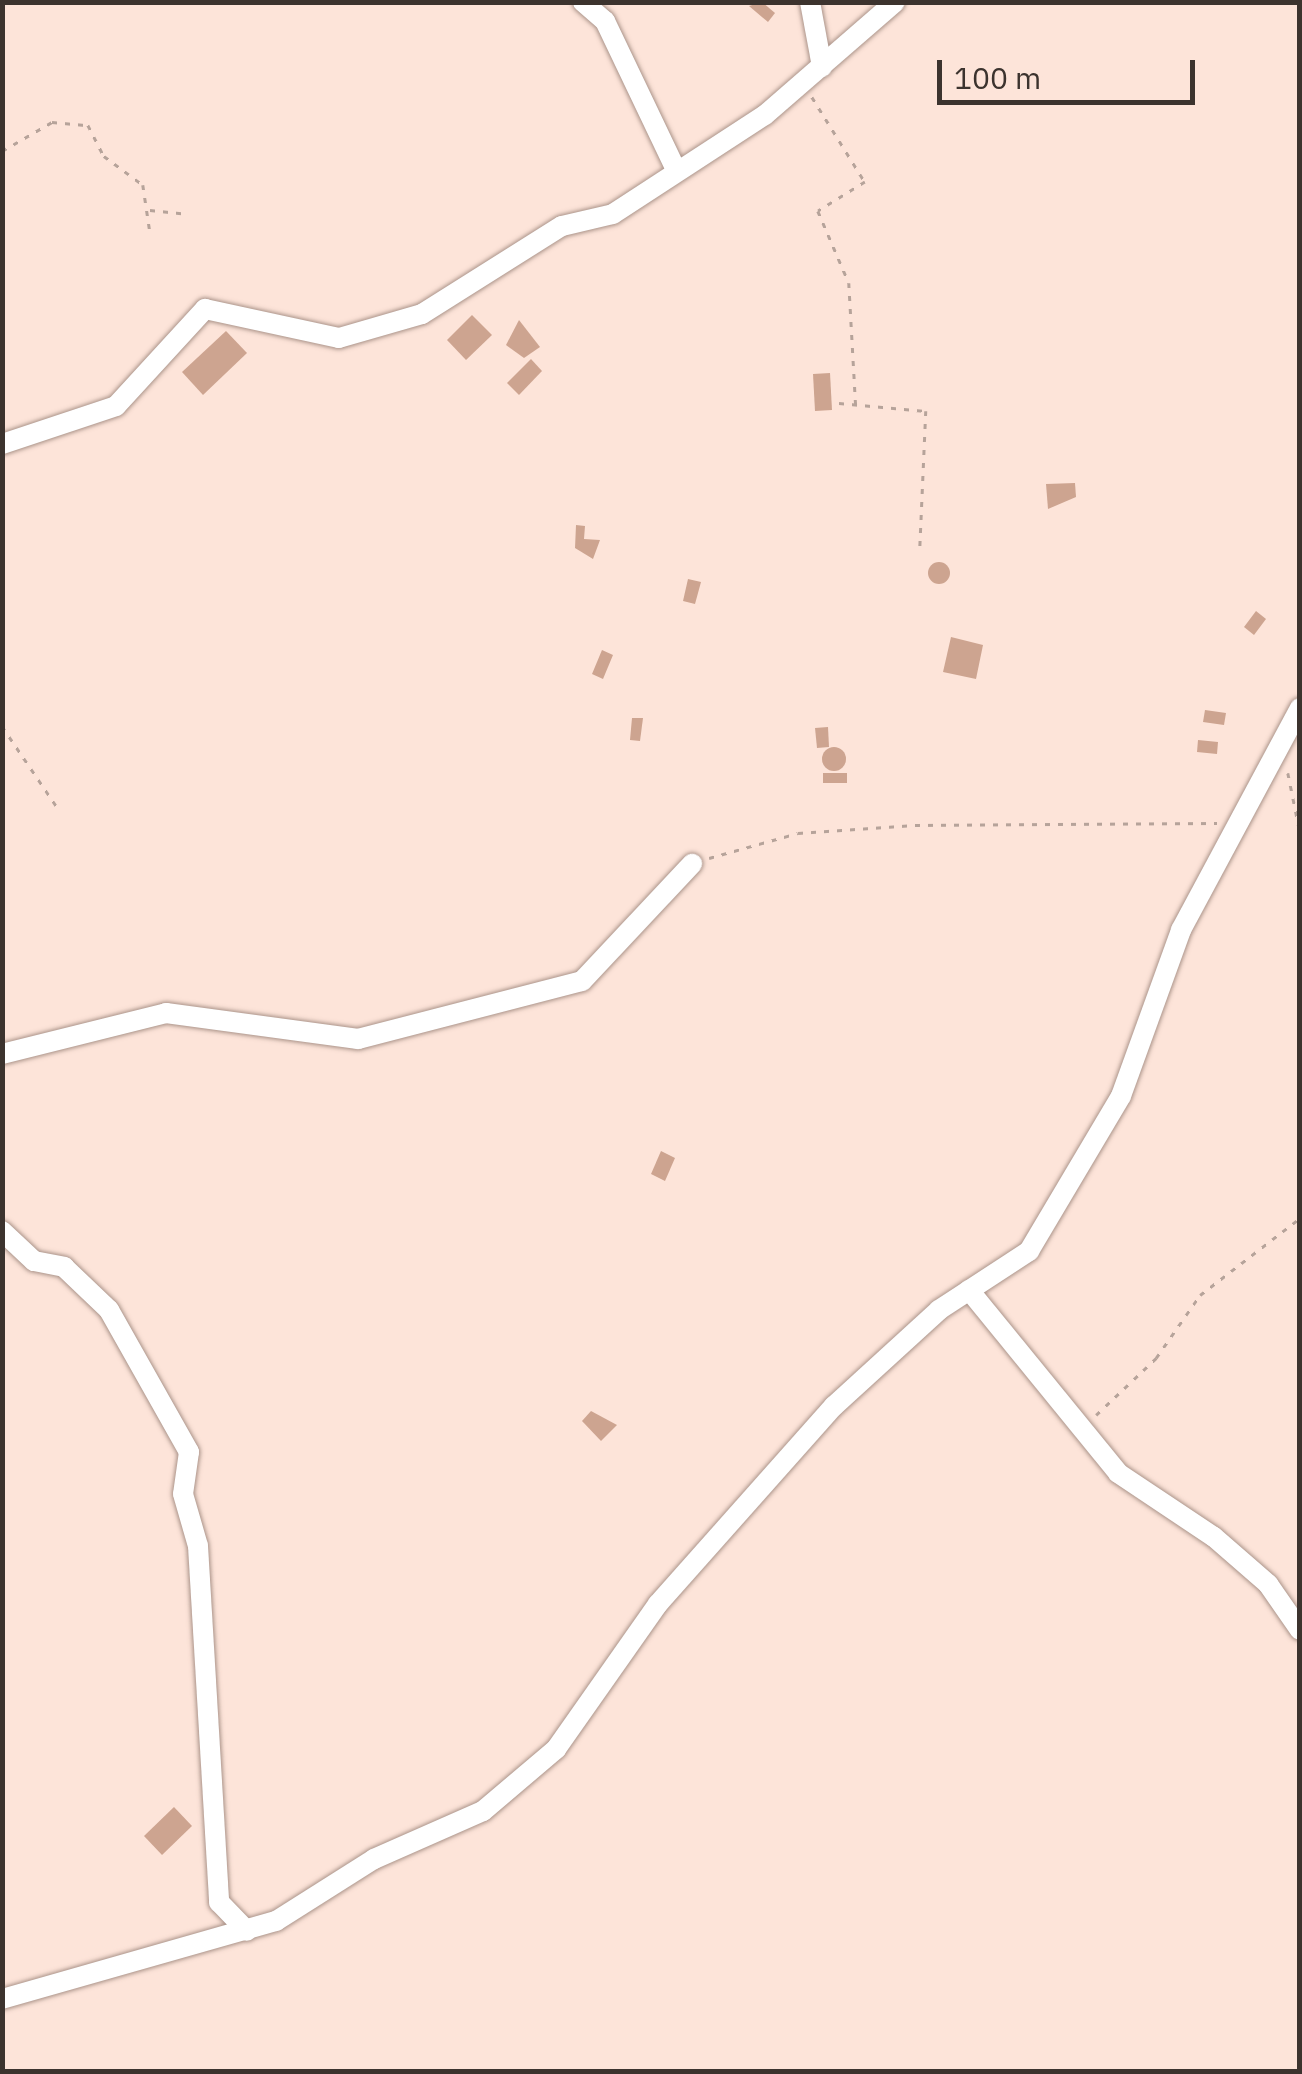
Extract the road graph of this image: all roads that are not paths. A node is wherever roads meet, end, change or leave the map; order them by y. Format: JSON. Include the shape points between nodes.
{"nodes":[{"id":1,"x":583,"y":2,"type":"edge"},
{"id":2,"x":810,"y":2,"type":"edge"},
{"id":3,"x":895,"y":2,"type":"edge"},
{"id":4,"x":822,"y":67,"type":"junction"},
{"id":5,"x":677,"y":172,"type":"junction"},
{"id":6,"x":2,"y":444,"type":"edge"},
{"id":7,"x":1300,"y":708,"type":"edge"},
{"id":8,"x":692,"y":864,"type":"road end"},
{"id":9,"x":2,"y":1054,"type":"edge"},
{"id":10,"x":2,"y":1231,"type":"edge"},
{"id":11,"x":969,"y":1290,"type":"junction"},
{"id":12,"x":1300,"y":1630,"type":"edge"},
{"id":13,"x":247,"y":1931,"type":"junction"},
{"id":14,"x":2,"y":1999,"type":"edge"}],
"edges":[{"from":1,"to":5,"type":"street","via":[[605,21]]},
{"from":2,"to":4,"type":"street"},
{"from":3,"to":4,"type":"street"},
{"from":4,"to":5,"type":"street"},
{"from":5,"to":6,"type":"street","via":[[613,214],[562,226],[422,314],[339,338],[205,309],[116,406]]},
{"from":7,"to":11,"type":"street","via":[[1182,930],[1121,1096],[1028,1251]]},
{"from":8,"to":9,"type":"street","via":[[582,982],[358,1039],[166,1013]]},
{"from":10,"to":13,"type":"street","via":[[34,1261],[64,1267],[109,1310],[189,1452],[183,1494],[198,1546],[219,1902]]},
{"from":11,"to":12,"type":"street","via":[[1118,1473],[1268,1584]]},
{"from":11,"to":13,"type":"street","via":[[834,1406],[658,1604],[556,1750],[482,1811]]},
{"from":13,"to":14,"type":"street"}]}
